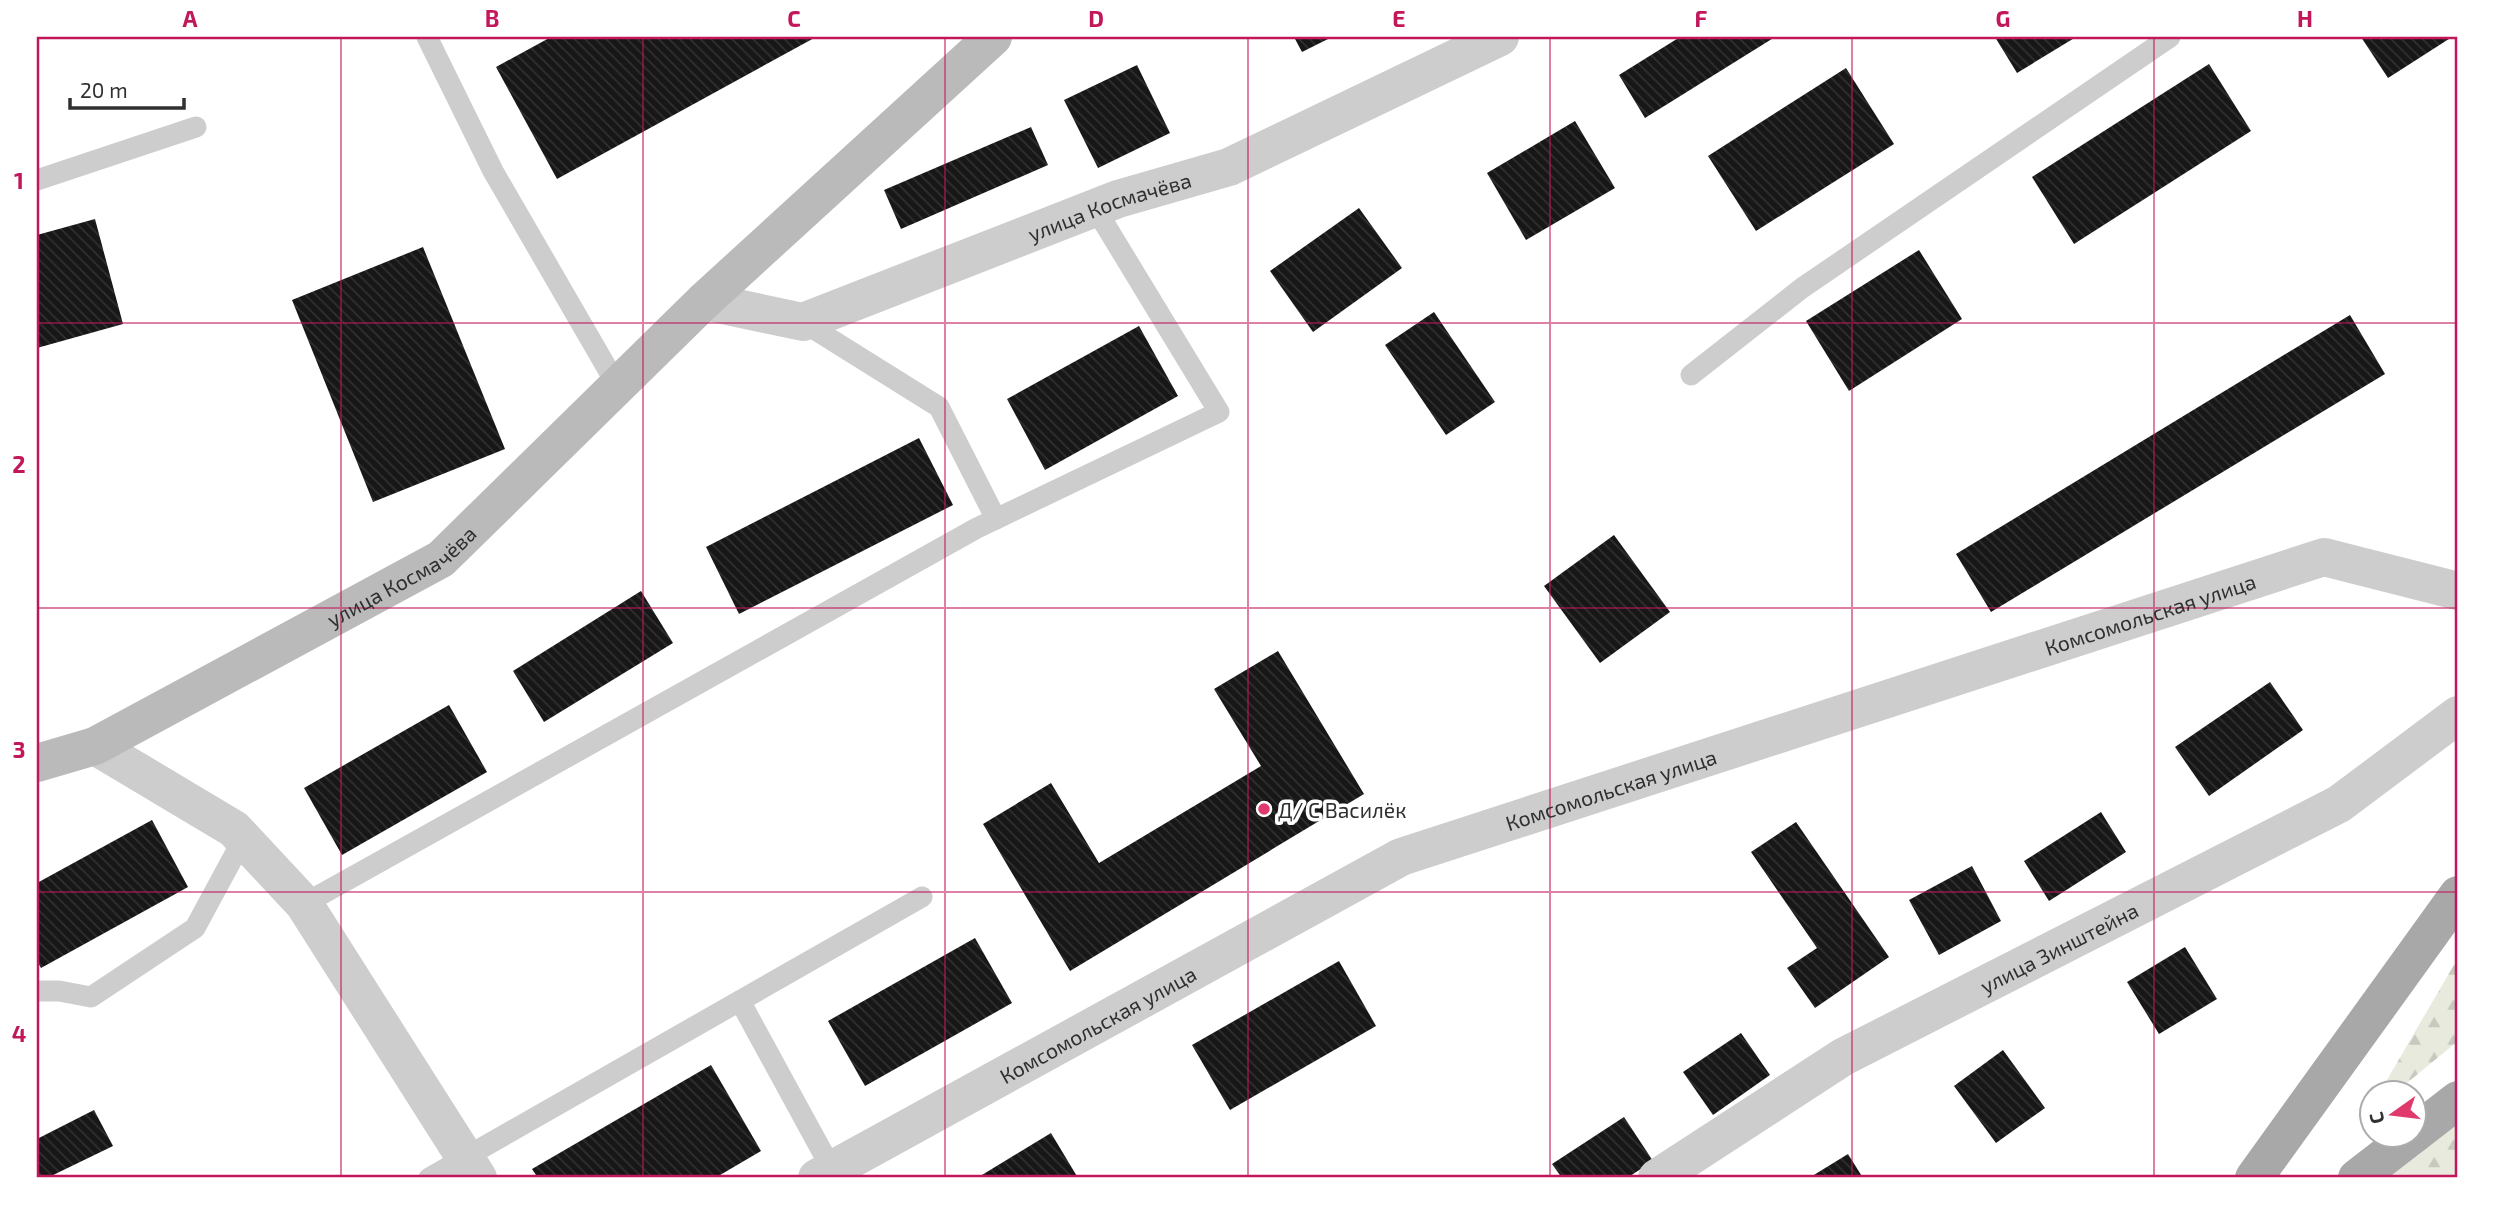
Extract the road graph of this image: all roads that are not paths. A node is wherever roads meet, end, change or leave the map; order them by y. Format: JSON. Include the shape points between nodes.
{"nodes":[{"id":1,"x":427,"y":37,"type":"edge"},
{"id":2,"x":993,"y":37,"type":"edge"},
{"id":3,"x":1500,"y":37,"type":"edge"},
{"id":4,"x":2170,"y":37,"type":"edge"},
{"id":5,"x":196,"y":127,"type":"dead end"},
{"id":6,"x":37,"y":180,"type":"edge"},
{"id":7,"x":1095,"y":208,"type":"junction"},
{"id":8,"x":704,"y":301,"type":"junction"},
{"id":9,"x":803,"y":322,"type":"junction"},
{"id":10,"x":1691,"y":375,"type":"dead end"},
{"id":11,"x":618,"y":387,"type":"junction"},
{"id":12,"x":996,"y":519,"type":"junction"},
{"id":13,"x":2458,"y":591,"type":"edge"},
{"id":14,"x":2458,"y":715,"type":"edge"},
{"id":15,"x":95,"y":746,"type":"junction"},
{"id":16,"x":37,"y":763,"type":"edge"},
{"id":17,"x":242,"y":841,"type":"junction"},
{"id":18,"x":2458,"y":895,"type":"edge"},
{"id":19,"x":922,"y":897,"type":"dead end"},
{"id":20,"x":304,"y":904,"type":"junction"},
{"id":21,"x":37,"y":991,"type":"edge"},
{"id":22,"x":740,"y":1001,"type":"junction"},
{"id":23,"x":2458,"y":1100,"type":"edge"},
{"id":24,"x":2428,"y":1123,"type":"edge"},
{"id":25,"x":2396,"y":1148,"type":"edge"},
{"id":26,"x":472,"y":1168,"type":"edge"},
{"id":27,"x":828,"y":1176,"type":"edge"},
{"id":28,"x":429,"y":1178,"type":"edge"},
{"id":29,"x":1657,"y":1178,"type":"edge"},
{"id":30,"x":2254,"y":1178,"type":"edge"},
{"id":31,"x":2357,"y":1178,"type":"edge"}],
"edges":[{"from":1,"to":11,"type":"lane","via":[[493,171]]},
{"from":2,"to":8,"type":"main road","name":"улица Космачёва"},
{"from":3,"to":7,"type":"street","name":"улица Космачёва","via":[[1228,167]]},
{"from":4,"to":10,"type":"lane","via":[[1802,288]]},
{"from":5,"to":6,"type":"lane"},
{"from":7,"to":9,"type":"street","name":"улица Космачёва"},
{"from":7,"to":12,"type":"lane","via":[[1220,412]]},
{"from":8,"to":9,"type":"street"},
{"from":8,"to":11,"type":"main road","name":"улица Космачёва"},
{"from":9,"to":12,"type":"lane","via":[[939,407]]},
{"from":11,"to":15,"type":"main road","name":"улица Космачёва","via":[[441,559]]},
{"from":12,"to":20,"type":"lane"},
{"from":13,"to":27,"type":"street","name":"Комсомольская улица","via":[[2324,557],[1401,857]]},
{"from":14,"to":29,"type":"street","name":"улица Зинштейна","via":[[2339,804],[1843,1057]]},
{"from":15,"to":16,"type":"main road","name":"улица Космачёва"},
{"from":15,"to":17,"type":"street","via":[[234,829]]},
{"from":17,"to":20,"type":"street"},
{"from":17,"to":21,"type":"lane","via":[[195,928],[91,997]]},
{"from":18,"to":30,"type":"main road"},
{"from":19,"to":22,"type":"lane"},
{"from":20,"to":26,"type":"street"},
{"from":22,"to":26,"type":"lane"},
{"from":22,"to":27,"type":"lane"},
{"from":23,"to":24,"type":"main road"},
{"from":25,"to":31,"type":"main road"},
{"from":26,"to":28,"type":"lane"}]}
